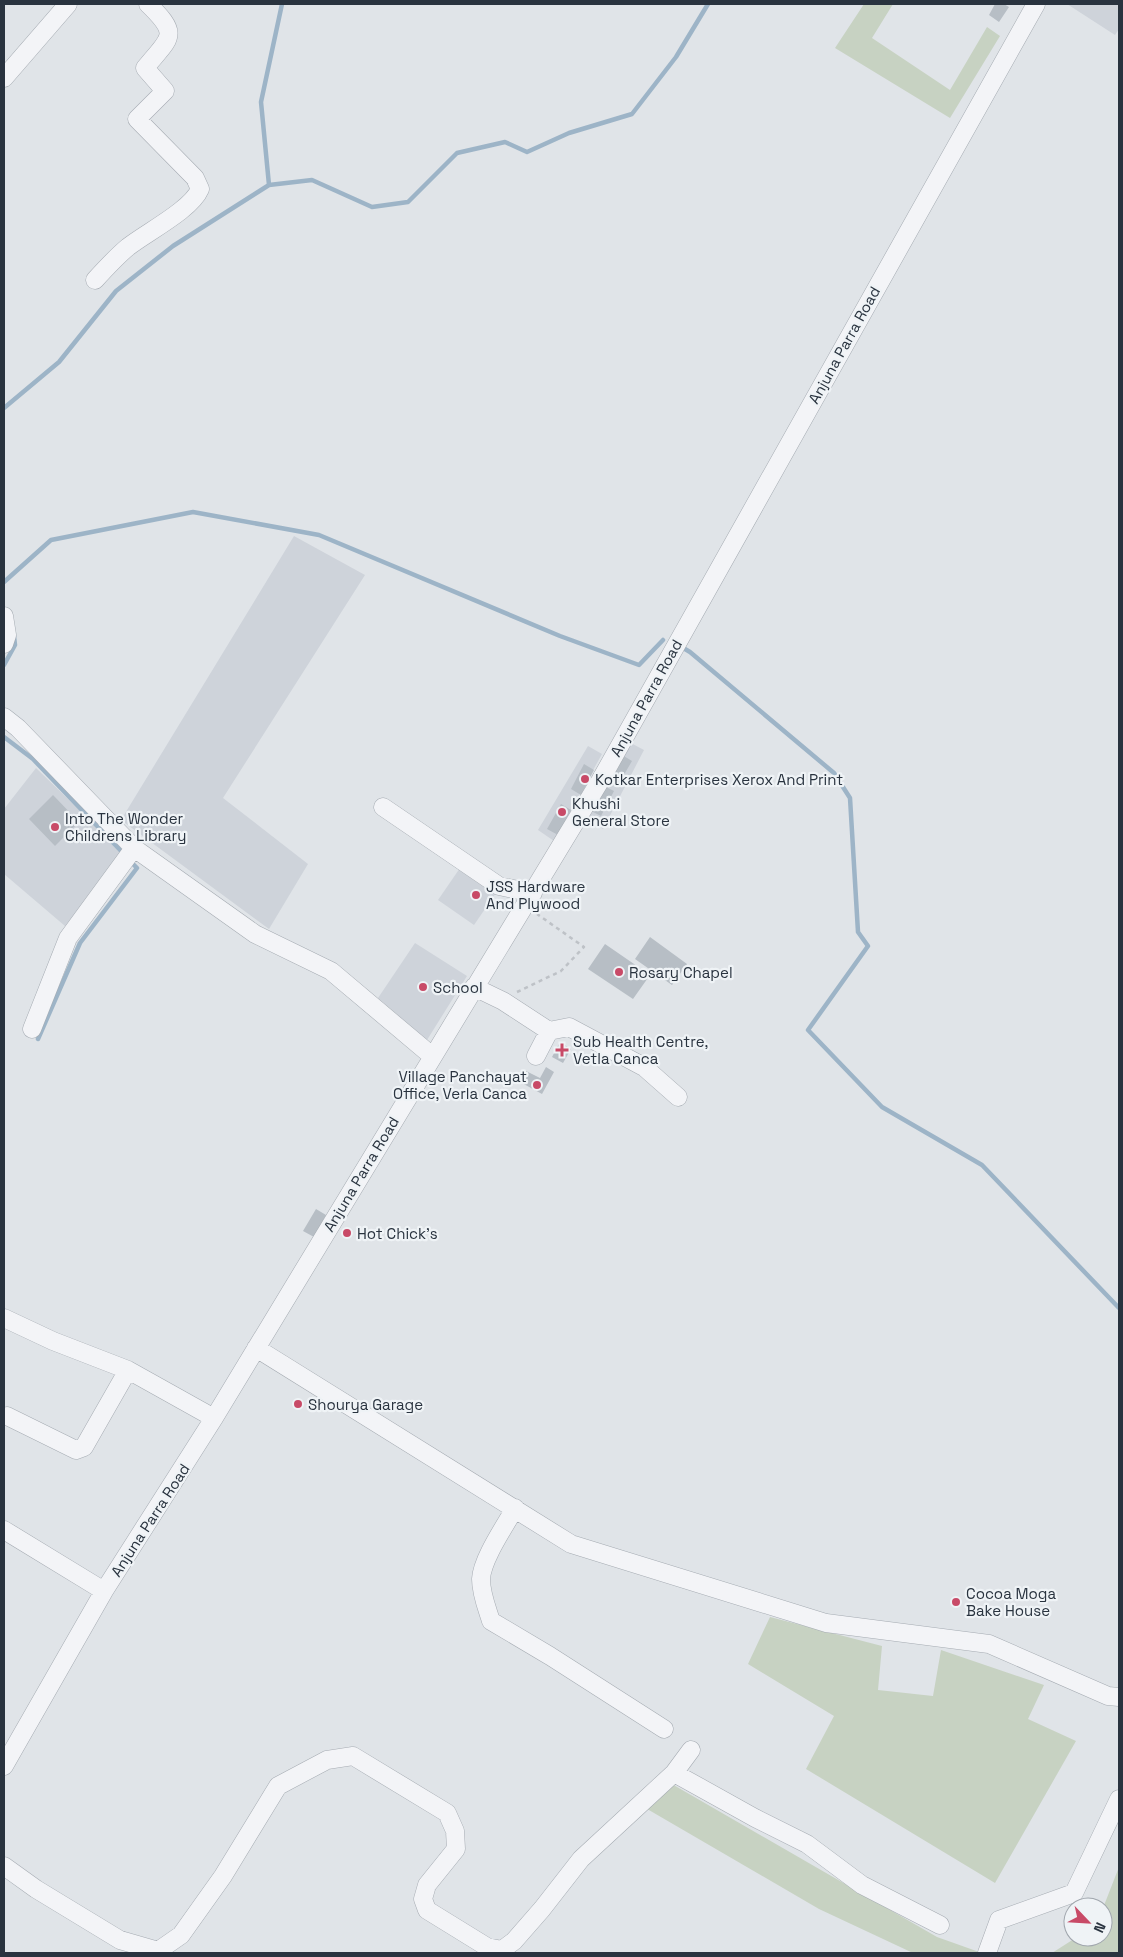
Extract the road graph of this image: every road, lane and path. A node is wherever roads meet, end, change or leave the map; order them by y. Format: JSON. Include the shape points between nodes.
{"nodes":[{"id":1,"x":68,"y":4,"type":"edge"},
{"id":2,"x":1036,"y":4,"type":"edge"},
{"id":3,"x":155,"y":6,"type":"edge"},
{"id":4,"x":4,"y":78,"type":"edge"},
{"id":5,"x":95,"y":280,"type":"dead end"},
{"id":6,"x":4,"y":616,"type":"edge"},
{"id":7,"x":4,"y":644,"type":"edge"},
{"id":8,"x":4,"y":717,"type":"edge"},
{"id":9,"x":383,"y":807,"type":"dead end"},
{"id":10,"x":134,"y":848,"type":"junction"},
{"id":11,"x":528,"y":898,"type":"junction"},
{"id":12,"x":474,"y":987,"type":"junction"},
{"id":13,"x":503,"y":1000,"type":"junction"},
{"id":14,"x":32,"y":1029,"type":"dead end"},
{"id":15,"x":549,"y":1031,"type":"junction"},
{"id":16,"x":432,"y":1056,"type":"junction"},
{"id":17,"x":536,"y":1056,"type":"dead end"},
{"id":18,"x":678,"y":1097,"type":"dead end"},
{"id":19,"x":4,"y":1318,"type":"edge"},
{"id":20,"x":256,"y":1348,"type":"junction"},
{"id":21,"x":128,"y":1370,"type":"junction"},
{"id":22,"x":7,"y":1416,"type":"dead end"},
{"id":23,"x":214,"y":1418,"type":"junction"},
{"id":24,"x":515,"y":1508,"type":"junction"},
{"id":25,"x":4,"y":1530,"type":"edge"},
{"id":26,"x":104,"y":1591,"type":"junction"},
{"id":27,"x":1119,"y":1697,"type":"edge"},
{"id":28,"x":664,"y":1729,"type":"dead end"},
{"id":29,"x":691,"y":1750,"type":"dead end"},
{"id":30,"x":4,"y":1766,"type":"edge"},
{"id":31,"x":674,"y":1773,"type":"junction"},
{"id":32,"x":1119,"y":1799,"type":"edge"},
{"id":33,"x":4,"y":1866,"type":"edge"},
{"id":34,"x":940,"y":1925,"type":"dead end"},
{"id":35,"x":160,"y":1952,"type":"edge"},
{"id":36,"x":987,"y":1953,"type":"edge"}],
"edges":[{"from":1,"to":4,"type":"street"},
{"from":2,"to":11,"type":"street","name":"Anjuna Parra Road","via":[[600,781]]},
{"from":3,"to":5,"type":"street","via":[[169,30],[168,42],[145,68],[165,91],[137,119],[195,178],[200,189],[187,206],[126,248]]},
{"from":6,"to":7,"type":"street","via":[[7,635]]},
{"from":8,"to":10,"type":"street"},
{"from":9,"to":11,"type":"street","via":[[499,886]]},
{"from":10,"to":14,"type":"street","via":[[68,938]]},
{"from":10,"to":16,"type":"street","via":[[255,934],[331,971]]},
{"from":11,"to":12,"type":"street","name":"Anjuna Parra Road"},
{"from":11,"to":13,"type":"path","via":[[584,947],[561,971]]},
{"from":12,"to":13,"type":"street"},
{"from":12,"to":16,"type":"street","name":"Anjuna Parra Road"},
{"from":13,"to":15,"type":"street"},
{"from":15,"to":17,"type":"street"},
{"from":15,"to":18,"type":"street","via":[[569,1027],[644,1067]]},
{"from":16,"to":20,"type":"street","name":"Anjuna Parra Road"},
{"from":19,"to":21,"type":"street","via":[[53,1342]]},
{"from":20,"to":23,"type":"street","name":"Anjuna Parra Road"},
{"from":20,"to":24,"type":"street"},
{"from":21,"to":22,"type":"street","via":[[84,1447],[76,1450]]},
{"from":21,"to":23,"type":"street"},
{"from":23,"to":26,"type":"street","name":"Anjuna Parra Road"},
{"from":24,"to":27,"type":"street","via":[[571,1544],[590,1550],[826,1623],[989,1644],[1108,1696]]},
{"from":24,"to":28,"type":"street","via":[[490,1552],[481,1578],[491,1621]]},
{"from":25,"to":26,"type":"street"},
{"from":26,"to":30,"type":"street","name":"Anjuna Parra Road"},
{"from":29,"to":31,"type":"street"},
{"from":31,"to":34,"type":"street","via":[[807,1844],[862,1885]]},
{"from":31,"to":35,"type":"street","via":[[581,1859],[542,1909],[502,1950],[487,1947],[427,1910],[423,1899],[427,1885],[456,1849],[455,1831],[447,1813],[353,1756],[327,1760],[278,1786],[223,1876],[181,1935]]},
{"from":32,"to":36,"type":"street","via":[[1074,1893],[999,1920]]},
{"from":33,"to":35,"type":"street","via":[[120,1940]]}]}
